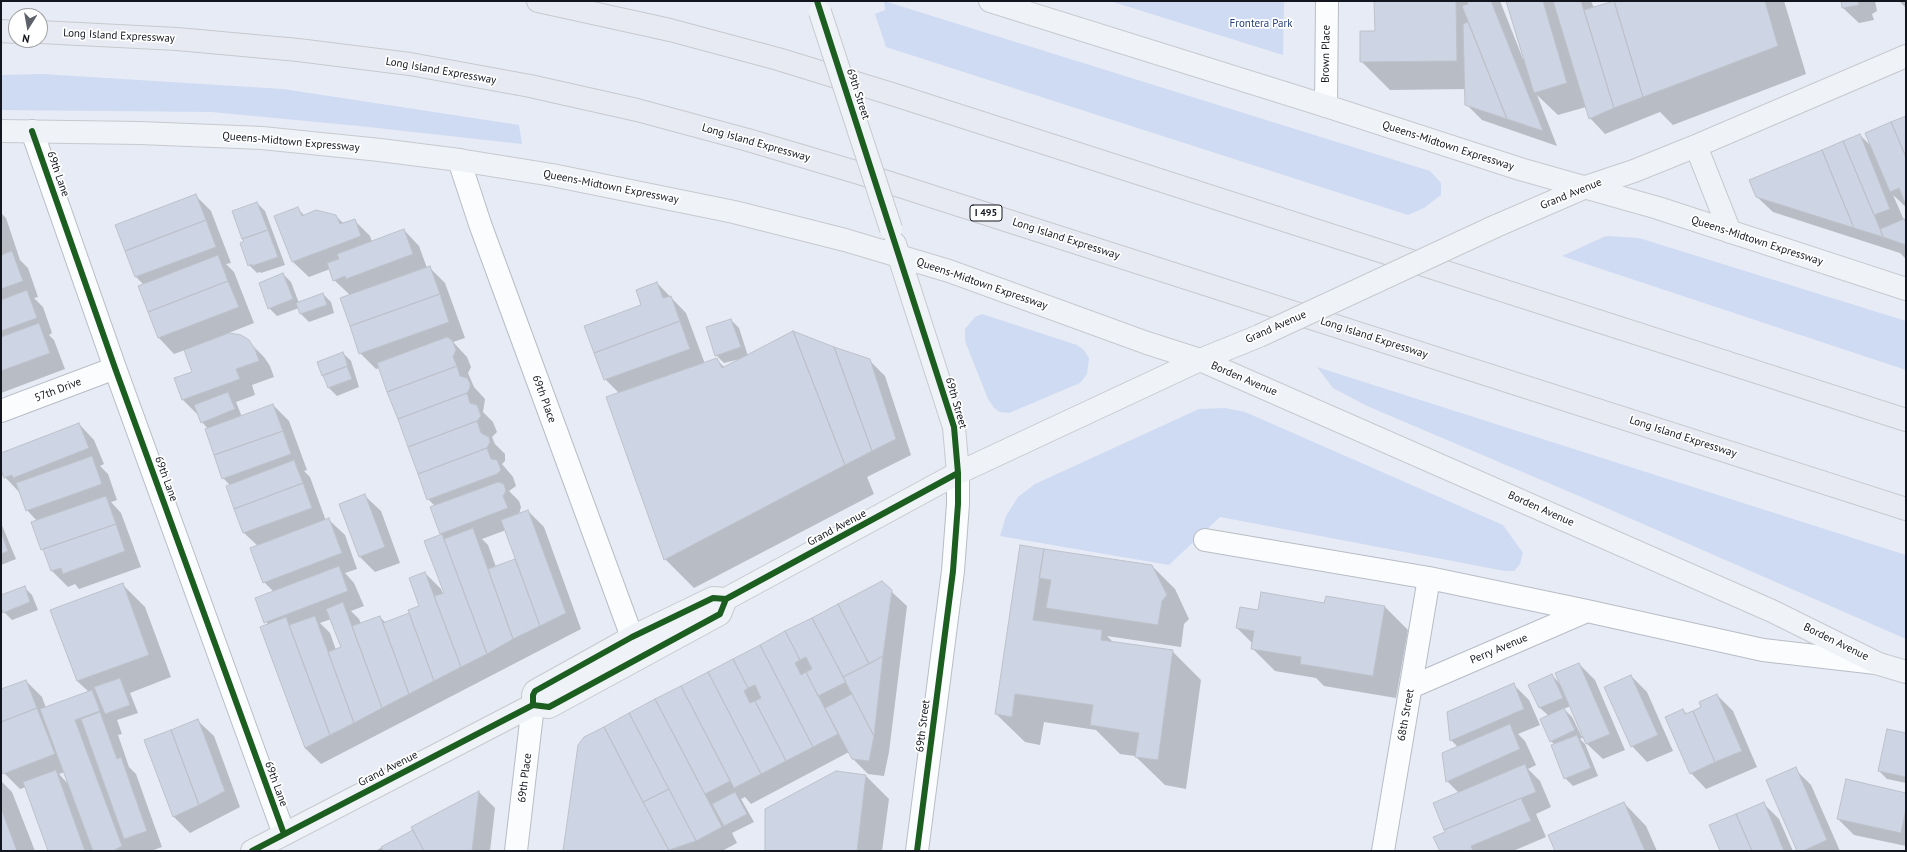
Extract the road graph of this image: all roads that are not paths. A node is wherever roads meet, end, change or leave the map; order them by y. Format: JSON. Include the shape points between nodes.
{"nodes":[{"id":1,"x":538,"y":1,"type":"edge"},
{"id":2,"x":990,"y":1,"type":"edge"},
{"id":3,"x":1327,"y":1,"type":"edge"},
{"id":4,"x":819,"y":6,"type":"edge"},
{"id":5,"x":48,"y":32,"type":"edge"},
{"id":6,"x":1906,"y":56,"type":"edge"},
{"id":7,"x":1326,"y":106,"type":"junction"},
{"id":8,"x":1,"y":131,"type":"edge"},
{"id":9,"x":32,"y":131,"type":"junction"},
{"id":10,"x":1696,"y":146,"type":"junction"},
{"id":11,"x":460,"y":160,"type":"junction"},
{"id":12,"x":1586,"y":187,"type":"junction"},
{"id":13,"x":1730,"y":232,"type":"junction"},
{"id":14,"x":899,"y":255,"type":"junction"},
{"id":15,"x":1906,"y":289,"type":"edge"},
{"id":16,"x":1200,"y":360,"type":"junction"},
{"id":17,"x":115,"y":368,"type":"junction"},
{"id":18,"x":1,"y":411,"type":"edge"},
{"id":19,"x":1906,"y":420,"type":"edge"},
{"id":20,"x":958,"y":473,"type":"junction"},
{"id":21,"x":1906,"y":509,"type":"edge"},
{"id":22,"x":1205,"y":540,"type":"dead end"},
{"id":23,"x":1429,"y":578,"type":"junction"},
{"id":24,"x":726,"y":599,"type":"junction"},
{"id":25,"x":1587,"y":611,"type":"junction"},
{"id":26,"x":632,"y":638,"type":"junction"},
{"id":27,"x":1879,"y":664,"type":"junction"},
{"id":28,"x":1906,"y":672,"type":"edge"},
{"id":29,"x":1411,"y":687,"type":"junction"},
{"id":30,"x":533,"y":705,"type":"junction"},
{"id":31,"x":284,"y":834,"type":"junction"},
{"id":32,"x":252,"y":851,"type":"edge"},
{"id":33,"x":516,"y":851,"type":"edge"},
{"id":34,"x":916,"y":851,"type":"edge"},
{"id":35,"x":1383,"y":851,"type":"edge"}],
"edges":[{"from":1,"to":19,"type":"highway","via":[[678,32],[887,92]]},
{"from":2,"to":7,"type":"main road","name":"Queens-Midtown Expressway"},
{"from":3,"to":7,"type":"street","name":"Brown Place"},
{"from":4,"to":14,"type":"main road","name":"69th Street","bridge":true},
{"from":5,"to":21,"type":"highway","name":"Long Island Expressway","number":"I 495","via":[[177,39],[410,64],[530,86],[637,110],[859,173]]},
{"from":6,"to":10,"type":"main road","name":"Grand Avenue"},
{"from":7,"to":12,"type":"main road","name":"Queens-Midtown Expressway","via":[[1520,169]]},
{"from":8,"to":9,"type":"main road","name":"Queens-Midtown Expressway"},
{"from":9,"to":11,"type":"main road","name":"Queens-Midtown Expressway","via":[[262,138]]},
{"from":9,"to":17,"type":"street","name":"69th Lane"},
{"from":10,"to":12,"type":"main road","name":"Grand Avenue"},
{"from":10,"to":13,"type":"main road"},
{"from":11,"to":14,"type":"main road","name":"Queens-Midtown Expressway","via":[[552,175],[734,212]]},
{"from":11,"to":26,"type":"street","name":"69th Place","via":[[480,224]]},
{"from":12,"to":13,"type":"main road","name":"Queens-Midtown Expressway"},
{"from":12,"to":16,"type":"main road","name":"Grand Avenue","bridge":true,"via":[[1259,336]]},
{"from":13,"to":15,"type":"main road","name":"Queens-Midtown Expressway"},
{"from":14,"to":16,"type":"main road","name":"Queens-Midtown Expressway"},
{"from":14,"to":20,"type":"main road","name":"69th Street","via":[[954,427]]},
{"from":16,"to":20,"type":"main road","name":"Grand Avenue"},
{"from":16,"to":27,"type":"main road","name":"Borden Avenue","via":[[1772,611]]},
{"from":17,"to":18,"type":"street","name":"57th Drive"},
{"from":17,"to":31,"type":"street","name":"69th Lane"},
{"from":20,"to":24,"type":"main road","name":"Grand Avenue"},
{"from":20,"to":34,"type":"street","name":"69th Street","via":[[953,571]]},
{"from":22,"to":23,"type":"street","name":"Borden Avenue"},
{"from":23,"to":25,"type":"street","name":"Borden Avenue"},
{"from":23,"to":29,"type":"street","name":"68th Street"},
{"from":24,"to":26,"type":"main road","name":"Grand Avenue","via":[[713,598]]},
{"from":24,"to":30,"type":"main road","name":"Grand Avenue","via":[[720,614],[644,656],[549,707]]},
{"from":25,"to":27,"type":"street","name":"Borden Avenue","via":[[1763,650]]},
{"from":25,"to":29,"type":"street","name":"Perry Avenue"},
{"from":26,"to":30,"type":"main road","name":"Grand Avenue","via":[[535,691]]},
{"from":27,"to":28,"type":"main road","name":"Borden Avenue"},
{"from":29,"to":35,"type":"street","name":"68th Street"},
{"from":30,"to":31,"type":"main road","name":"Grand Avenue"},
{"from":30,"to":33,"type":"street","name":"69th Place"},
{"from":31,"to":32,"type":"main road","name":"Grand Avenue"}]}
